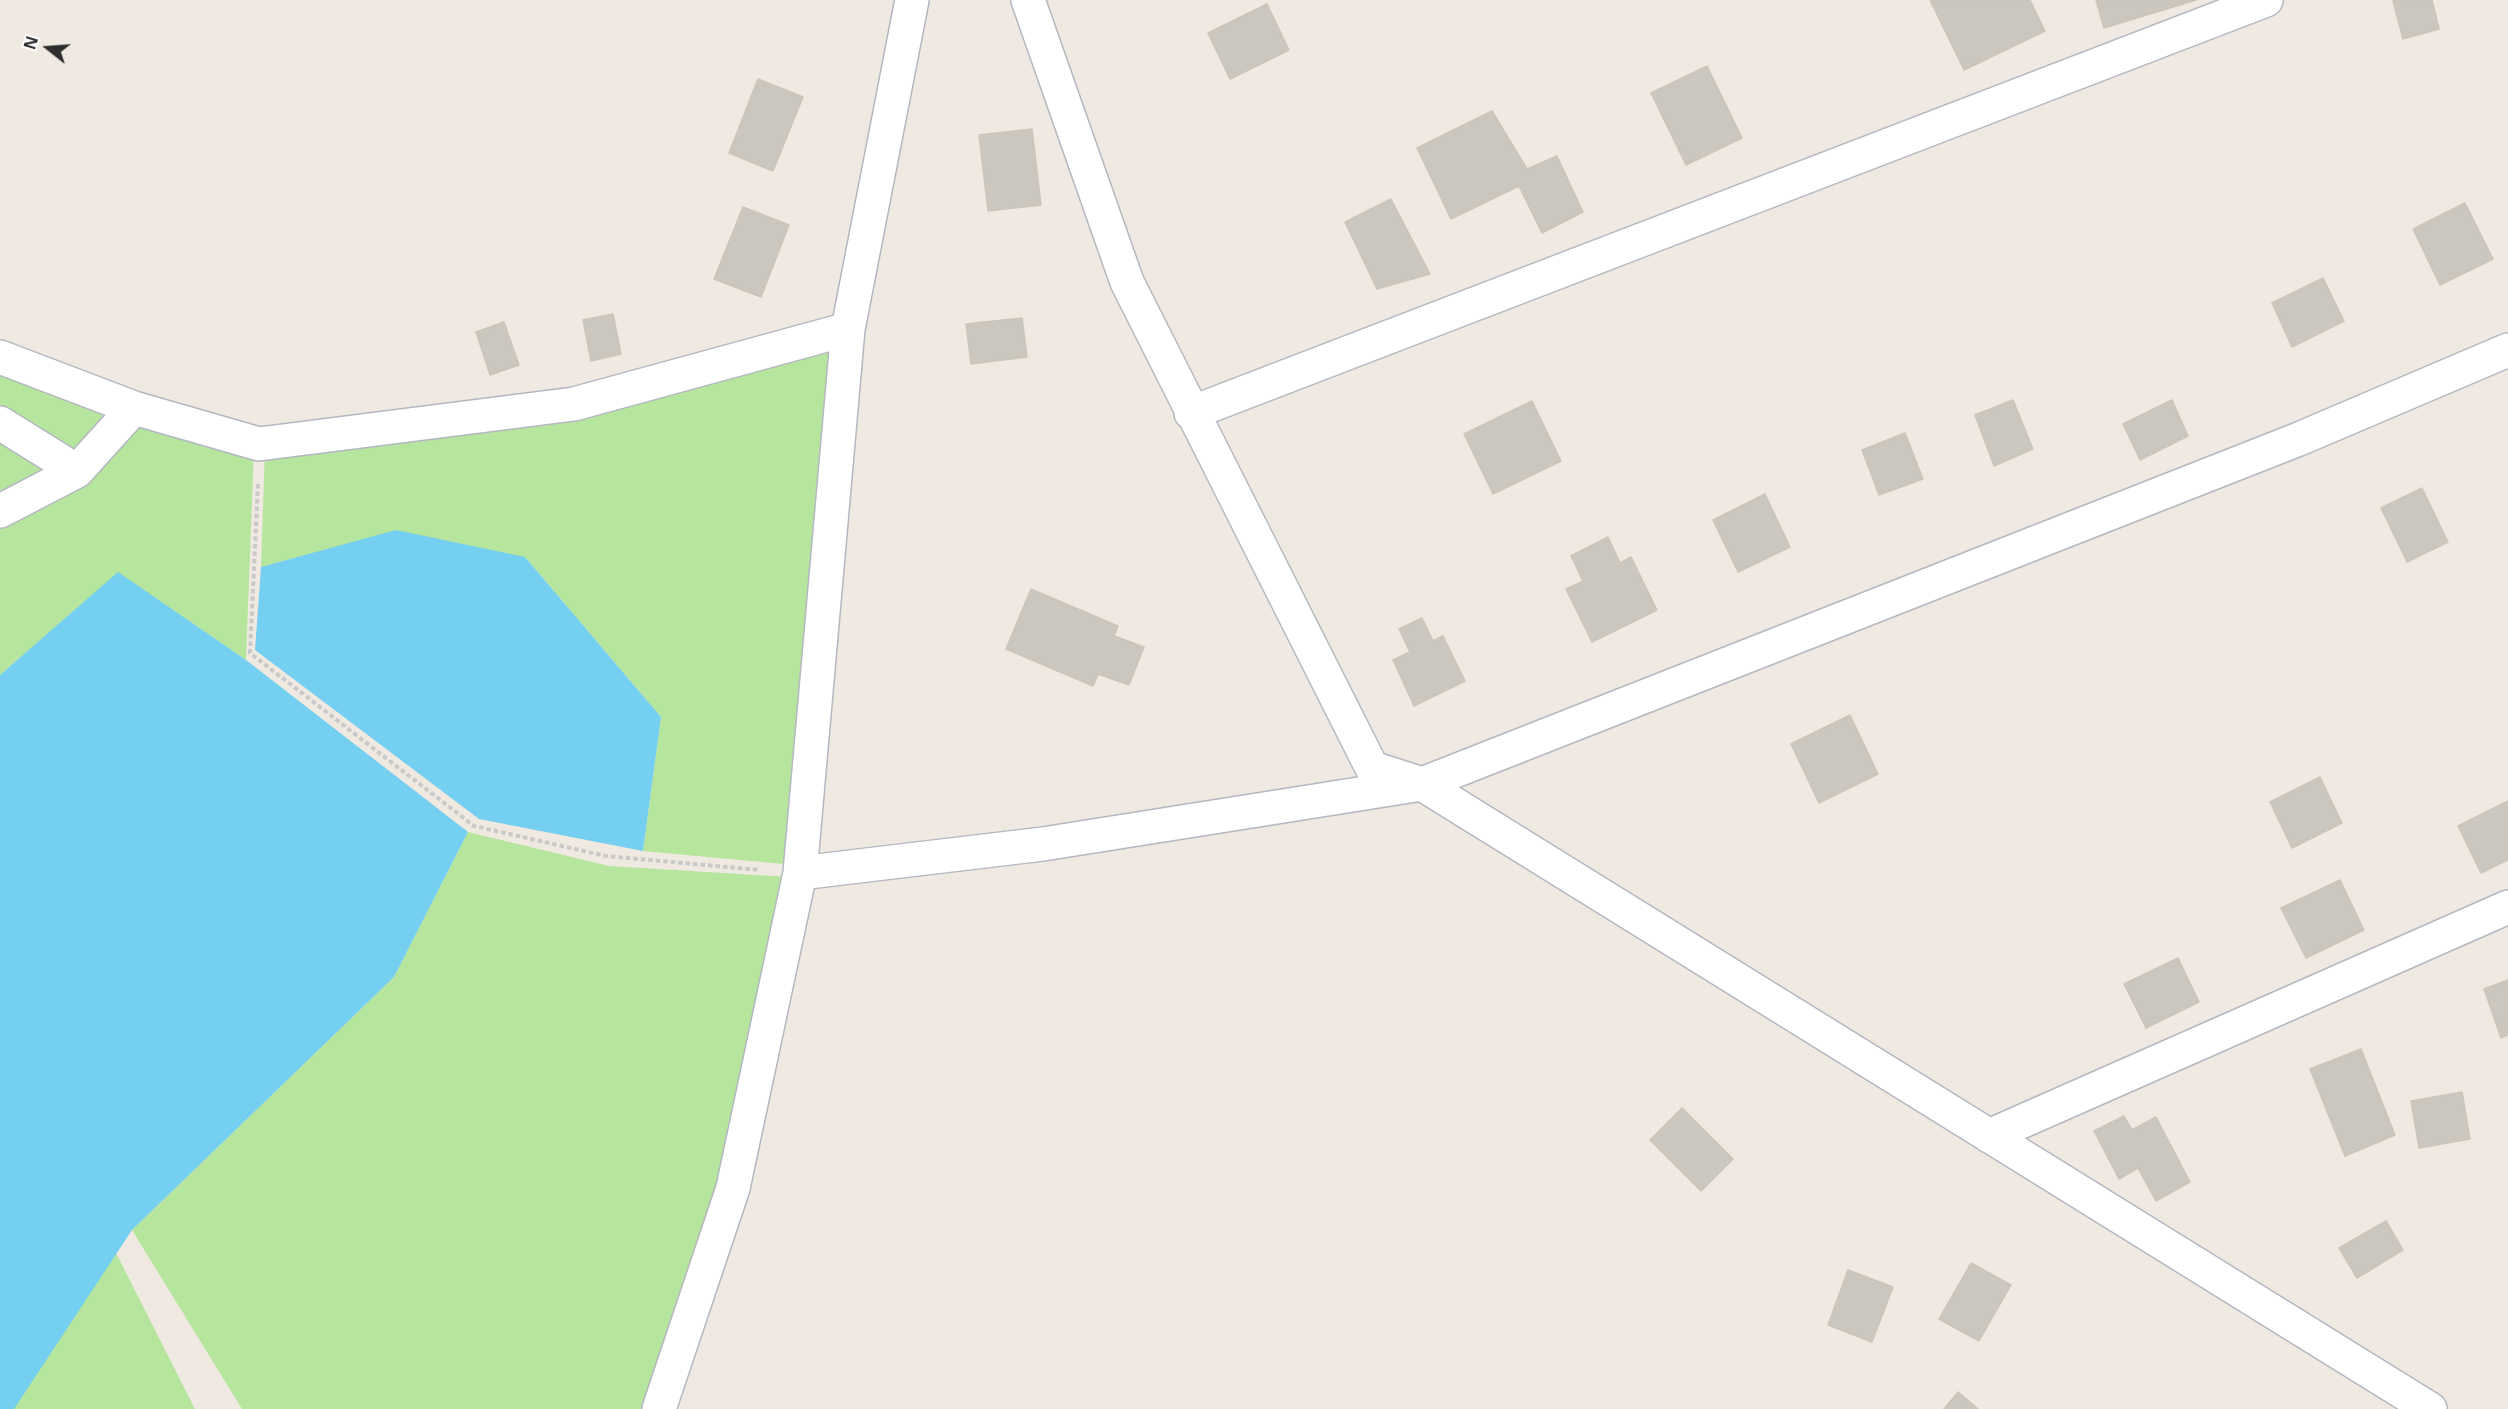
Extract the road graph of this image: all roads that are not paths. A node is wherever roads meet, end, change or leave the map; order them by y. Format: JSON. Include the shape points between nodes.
{"nodes":[{"id":1,"x":912,"y":0,"type":"edge"},
{"id":2,"x":1028,"y":0,"type":"edge"},
{"id":3,"x":2266,"y":0,"type":"edge"},
{"id":4,"x":848,"y":329,"type":"junction"},
{"id":5,"x":2508,"y":350,"type":"edge"},
{"id":6,"x":0,"y":357,"type":"edge"},
{"id":7,"x":134,"y":408,"type":"junction"},
{"id":8,"x":1191,"y":413,"type":"junction"},
{"id":9,"x":0,"y":423,"type":"edge"},
{"id":10,"x":77,"y":471,"type":"junction"},
{"id":11,"x":0,"y":512,"type":"edge"},
{"id":12,"x":1422,"y":784,"type":"junction"},
{"id":13,"x":800,"y":873,"type":"junction"},
{"id":14,"x":2508,"y":906,"type":"edge"},
{"id":15,"x":1989,"y":1136,"type":"junction"},
{"id":16,"x":659,"y":1409,"type":"edge"},
{"id":17,"x":2430,"y":1409,"type":"edge"}],
"edges":[{"from":1,"to":4,"type":"street"},
{"from":2,"to":8,"type":"street","via":[[1127,282]]},
{"from":3,"to":8,"type":"street"},
{"from":4,"to":7,"type":"street","via":[[574,404],[259,444]]},
{"from":4,"to":13,"type":"street"},
{"from":5,"to":12,"type":"street","via":[[2299,439]]},
{"from":6,"to":7,"type":"street"},
{"from":7,"to":10,"type":"street"},
{"from":8,"to":12,"type":"street","via":[[1372,768]]},
{"from":9,"to":10,"type":"street"},
{"from":10,"to":11,"type":"street"},
{"from":12,"to":13,"type":"street","via":[[1043,844]]},
{"from":12,"to":15,"type":"street"},
{"from":13,"to":16,"type":"street","via":[[733,1188]]},
{"from":14,"to":15,"type":"street"},
{"from":15,"to":17,"type":"street"}]}
